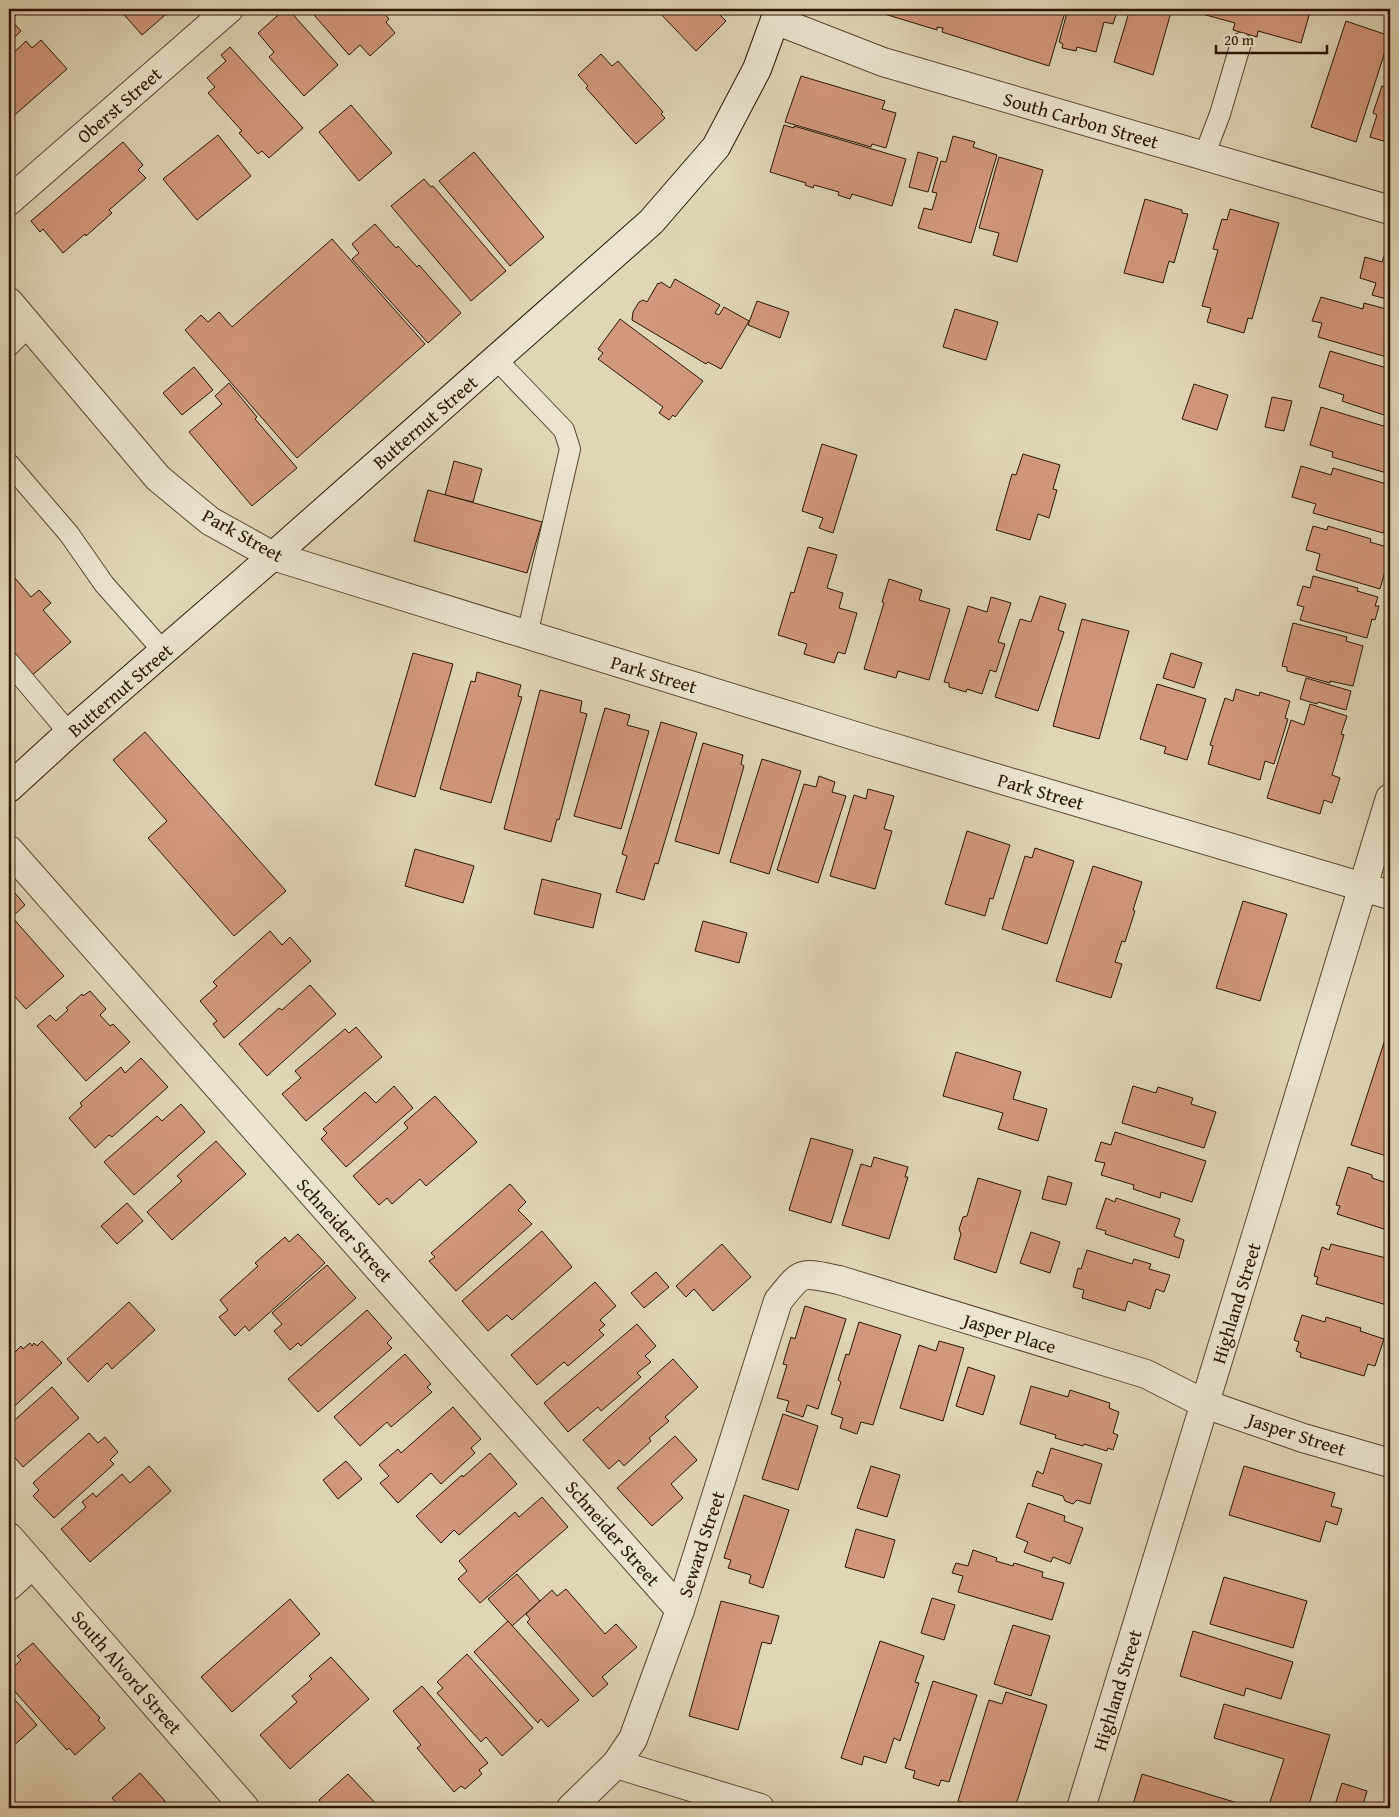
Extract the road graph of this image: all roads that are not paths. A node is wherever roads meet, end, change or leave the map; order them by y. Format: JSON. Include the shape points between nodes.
{"nodes":[{"id":1,"x":229,"y":9,"type":"edge"},
{"id":2,"x":777,"y":14,"type":"edge"},
{"id":3,"x":1241,"y":43,"type":"dead end"},
{"id":4,"x":1204,"y":156,"type":"junction"},
{"id":5,"x":9,"y":201,"type":"edge"},
{"id":6,"x":1390,"y":210,"type":"edge"},
{"id":7,"x":9,"y":302,"type":"edge"},
{"id":8,"x":29,"y":326,"type":"junction"},
{"id":9,"x":9,"y":346,"type":"edge"},
{"id":10,"x":496,"y":359,"type":"junction"},
{"id":11,"x":9,"y":464,"type":"edge"},
{"id":12,"x":274,"y":556,"type":"junction"},
{"id":13,"x":527,"y":635,"type":"junction"},
{"id":14,"x":164,"y":652,"type":"junction"},
{"id":15,"x":9,"y":662,"type":"edge"},
{"id":16,"x":69,"y":733,"type":"junction"},
{"id":17,"x":9,"y":788,"type":"edge"},
{"id":18,"x":1390,"y":798,"type":"edge"},
{"id":19,"x":9,"y":850,"type":"edge"},
{"id":20,"x":1362,"y":886,"type":"junction"},
{"id":21,"x":1390,"y":894,"type":"edge"},
{"id":22,"x":810,"y":1274,"type":"joint"},
{"id":23,"x":1205,"y":1404,"type":"junction"},
{"id":24,"x":1390,"y":1463,"type":"edge"},
{"id":25,"x":9,"y":1537,"type":"edge"},
{"id":26,"x":33,"y":1564,"type":"junction"},
{"id":27,"x":9,"y":1586,"type":"edge"},
{"id":28,"x":680,"y":1610,"type":"junction"},
{"id":29,"x":616,"y":1764,"type":"junction"},
{"id":30,"x":245,"y":1808,"type":"edge"},
{"id":31,"x":571,"y":1808,"type":"edge"},
{"id":32,"x":760,"y":1808,"type":"edge"},
{"id":33,"x":1081,"y":1808,"type":"edge"}],
"edges":[{"from":1,"to":5,"type":"street","name":"Oberst Street"},
{"from":2,"to":4,"type":"street","name":"South Carbon Street","via":[[884,62]]},
{"from":2,"to":10,"type":"street","name":"Butternut Street","via":[[757,69],[716,147],[651,222]]},
{"from":3,"to":4,"type":"lane"},
{"from":4,"to":6,"type":"street","name":"South Carbon Street"},
{"from":7,"to":8,"type":"street","name":"Park Street"},
{"from":8,"to":9,"type":"lane"},
{"from":8,"to":12,"type":"street","name":"Park Street","via":[[158,478],[210,521]]},
{"from":10,"to":12,"type":"street","name":"Butternut Street"},
{"from":10,"to":13,"type":"lane","via":[[564,430],[570,449]]},
{"from":11,"to":14,"type":"lane","via":[[69,534],[104,584]]},
{"from":12,"to":13,"type":"street","name":"Park Street"},
{"from":12,"to":14,"type":"street","name":"Butternut Street"},
{"from":13,"to":20,"type":"street","name":"Park Street"},
{"from":14,"to":16,"type":"street","name":"Butternut Street"},
{"from":15,"to":16,"type":"lane"},
{"from":16,"to":17,"type":"street","name":"Butternut Street"},
{"from":18,"to":20,"type":"street","name":"Highland Street"},
{"from":19,"to":28,"type":"street","name":"Schneider Street"},
{"from":20,"to":21,"type":"street","name":"Park Street"},
{"from":20,"to":23,"type":"street","name":"Highland Street"},
{"from":22,"to":23,"type":"street","name":"Jasper Place","via":[[1146,1374]]},
{"from":22,"to":28,"type":"street","name":"Seward Street","via":[[798,1277],[778,1301]]},
{"from":23,"to":24,"type":"street","name":"Jasper Street","via":[[1303,1438]]},
{"from":23,"to":33,"type":"street","name":"Highland Street"},
{"from":25,"to":26,"type":"street","name":"South Alvord Street"},
{"from":26,"to":27,"type":"street"},
{"from":26,"to":30,"type":"street","name":"South Alvord Street"},
{"from":28,"to":29,"type":"street","name":"Seward Street","via":[[633,1738]]},
{"from":29,"to":31,"type":"street","name":"Seward Street"},
{"from":29,"to":32,"type":"street"}]}
